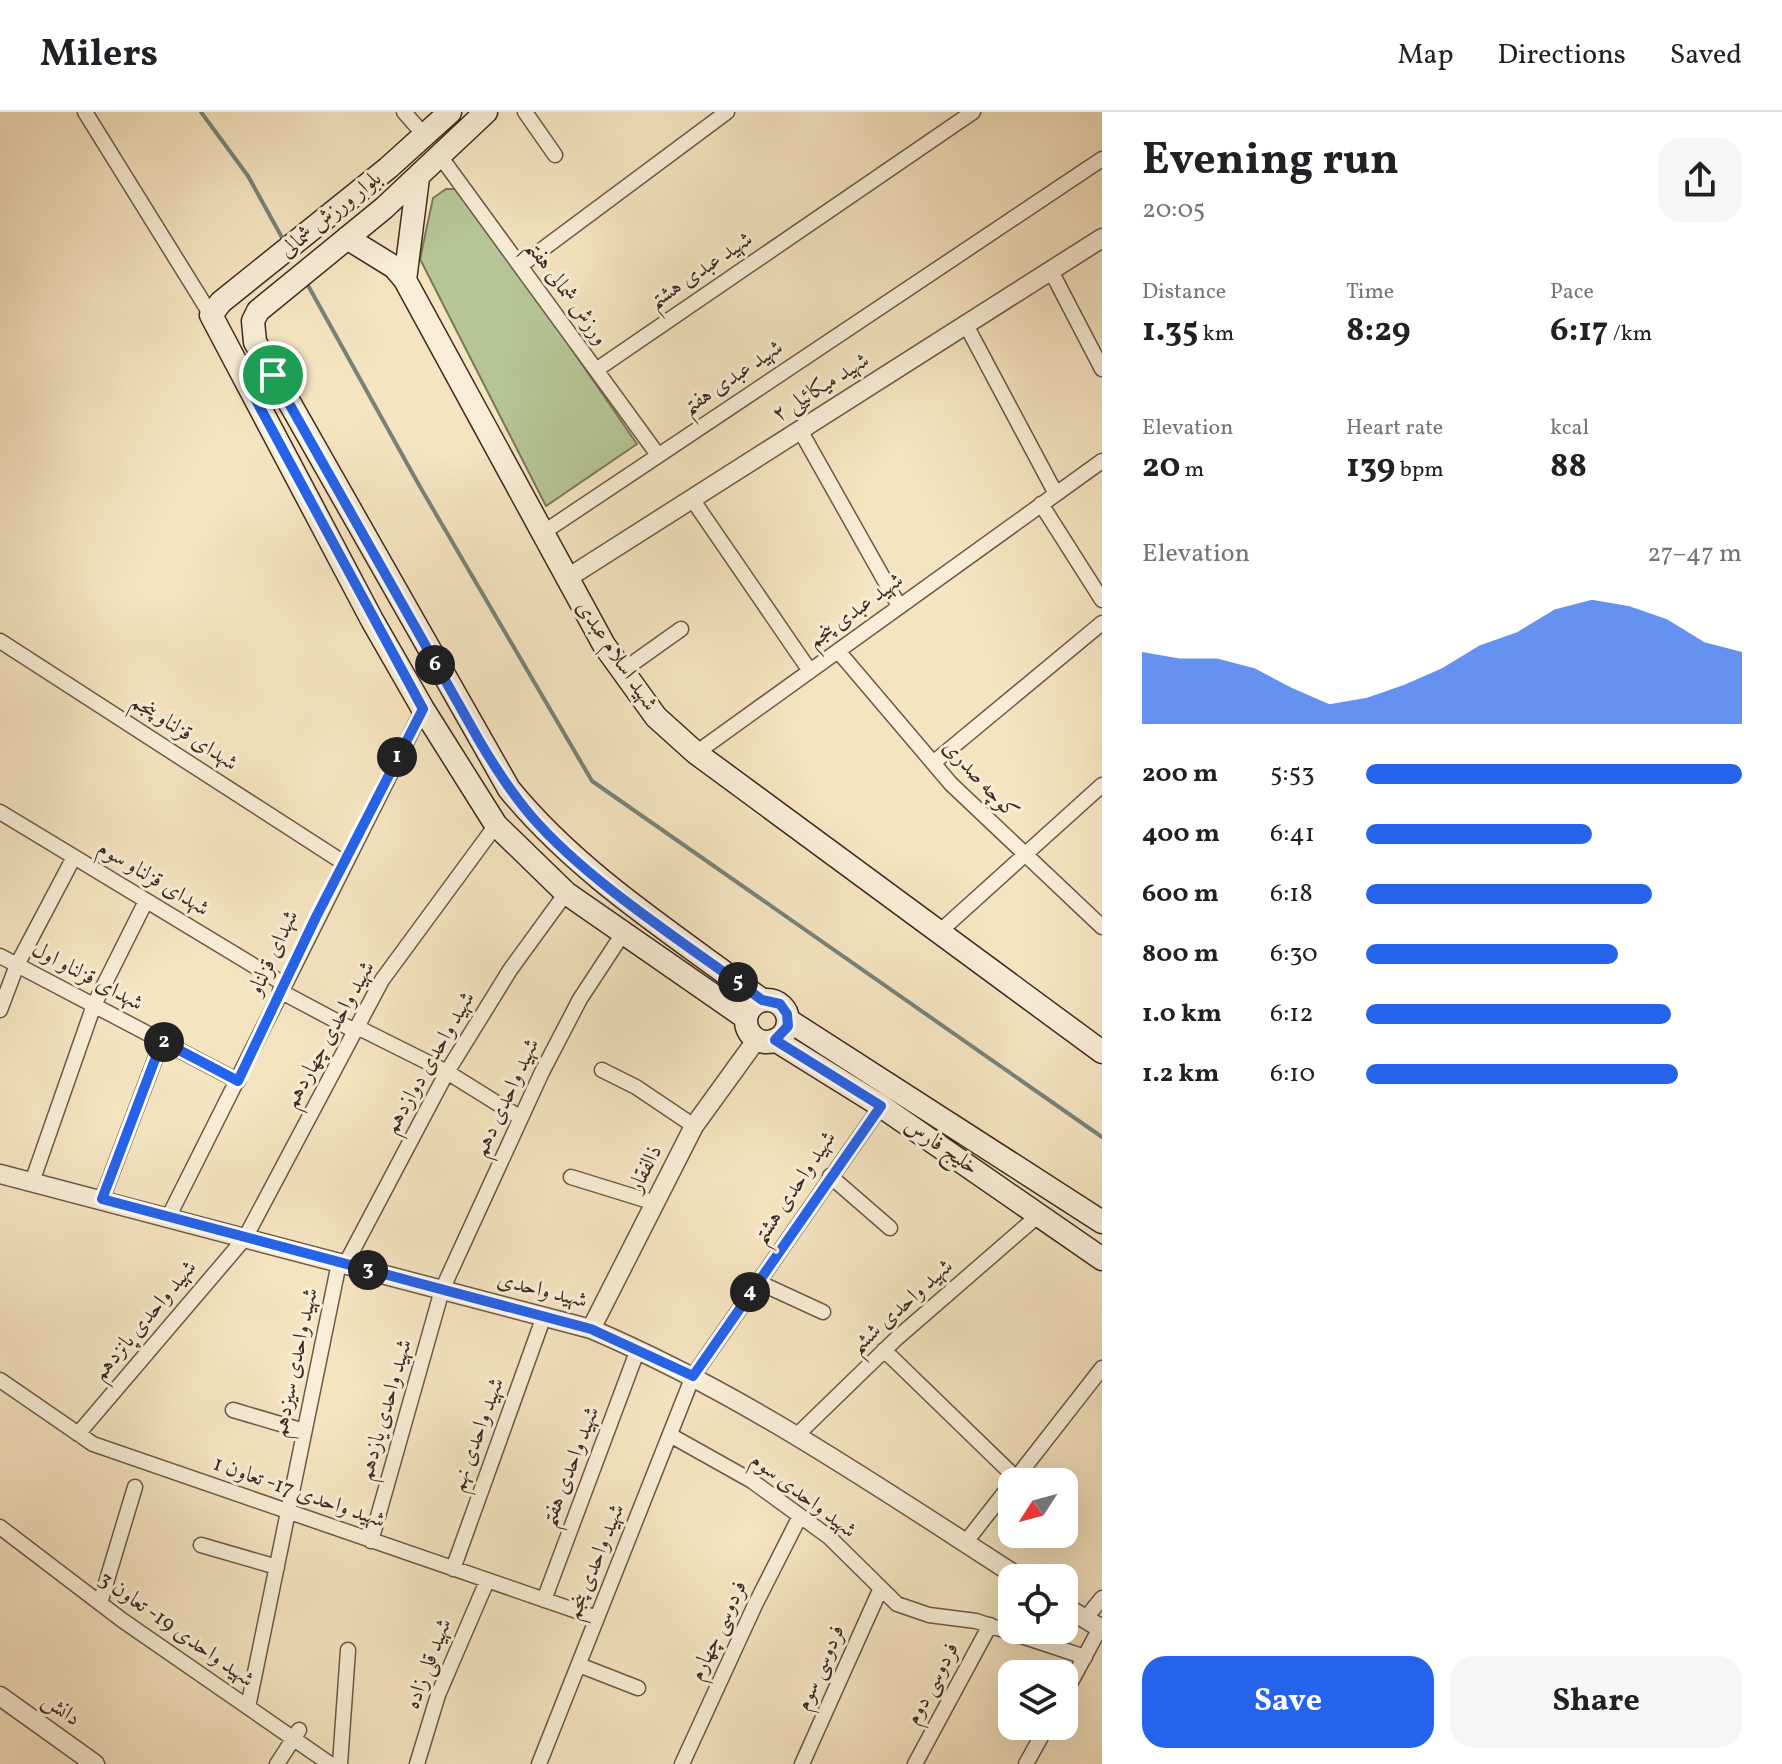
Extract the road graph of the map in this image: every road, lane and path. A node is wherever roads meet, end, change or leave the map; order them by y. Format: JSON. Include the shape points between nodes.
{"nodes":[{"id":1,"x":85,"y":112,"type":"edge"},
{"id":2,"x":404,"y":112,"type":"edge"},
{"id":3,"x":450,"y":112,"type":"edge"},
{"id":4,"x":486,"y":112,"type":"edge"},
{"id":5,"x":525,"y":112,"type":"edge"},
{"id":6,"x":727,"y":112,"type":"edge"},
{"id":7,"x":973,"y":112,"type":"edge"},
{"id":8,"x":424,"y":135,"type":"junction"},
{"id":9,"x":555,"y":155,"type":"dead end"},
{"id":10,"x":440,"y":156,"type":"junction"},
{"id":11,"x":1102,"y":159,"type":"edge"},
{"id":12,"x":418,"y":178,"type":"junction"},
{"id":13,"x":1102,"y":238,"type":"edge"},
{"id":14,"x":345,"y":239,"type":"junction"},
{"id":15,"x":520,"y":266,"type":"junction"},
{"id":16,"x":1051,"y":271,"type":"junction"},
{"id":17,"x":405,"y":280,"type":"junction"},
{"id":18,"x":211,"y":315,"type":"junction"},
{"id":19,"x":966,"y":325,"type":"junction"},
{"id":20,"x":1102,"y":369,"type":"edge"},
{"id":21,"x":596,"y":370,"type":"junction"},
{"id":22,"x":273,"y":375,"type":"junction"},
{"id":23,"x":250,"y":389,"type":"junction"},
{"id":24,"x":800,"y":430,"type":"junction"},
{"id":25,"x":658,"y":455,"type":"junction"},
{"id":26,"x":1102,"y":461,"type":"edge"},
{"id":27,"x":1056,"y":494,"type":"junction"},
{"id":28,"x":692,"y":499,"type":"junction"},
{"id":29,"x":1041,"y":504,"type":"junction"},
{"id":30,"x":541,"y":534,"type":"junction"},
{"id":31,"x":566,"y":579,"type":"junction"},
{"id":32,"x":1102,"y":600,"type":"edge"},
{"id":33,"x":899,"y":606,"type":"junction"},
{"id":34,"x":1102,"y":623,"type":"edge"},
{"id":35,"x":681,"y":629,"type":"dead end"},
{"id":36,"x":0,"y":641,"type":"edge"},
{"id":37,"x":838,"y":651,"type":"junction"},
{"id":38,"x":622,"y":671,"type":"junction"},
{"id":39,"x":810,"y":671,"type":"junction"},
{"id":40,"x":423,"y":709,"type":"junction"},
{"id":41,"x":696,"y":753,"type":"junction"},
{"id":42,"x":933,"y":763,"type":"junction"},
{"id":43,"x":1100,"y":790,"type":"edge"},
{"id":44,"x":0,"y":812,"type":"edge"},
{"id":45,"x":496,"y":825,"type":"junction"},
{"id":46,"x":1023,"y":856,"type":"junction"},
{"id":47,"x":74,"y":857,"type":"junction"},
{"id":48,"x":344,"y":863,"type":"junction"},
{"id":49,"x":566,"y":893,"type":"junction"},
{"id":50,"x":146,"y":901,"type":"junction"},
{"id":51,"x":1102,"y":927,"type":"edge"},
{"id":52,"x":624,"y":932,"type":"junction"},
{"id":53,"x":937,"y":934,"type":"junction"},
{"id":54,"x":0,"y":956,"type":"edge"},
{"id":55,"x":17,"y":965,"type":"junction"},
{"id":56,"x":282,"y":988,"type":"junction"},
{"id":57,"x":762,"y":1000,"type":"junction"},
{"id":58,"x":94,"y":1005,"type":"junction"},
{"id":59,"x":0,"y":1010,"type":"edge"},
{"id":60,"x":746,"y":1018,"type":"junction"},
{"id":61,"x":788,"y":1020,"type":"junction"},
{"id":62,"x":356,"y":1029,"type":"junction"},
{"id":63,"x":766,"y":1040,"type":"junction"},
{"id":64,"x":162,"y":1041,"type":"junction"},
{"id":65,"x":1102,"y":1052,"type":"edge"},
{"id":66,"x":602,"y":1070,"type":"dead end"},
{"id":67,"x":447,"y":1072,"type":"junction"},
{"id":68,"x":238,"y":1081,"type":"junction"},
{"id":69,"x":881,"y":1106,"type":"junction"},
{"id":70,"x":521,"y":1118,"type":"junction"},
{"id":71,"x":694,"y":1126,"type":"junction"},
{"id":72,"x":0,"y":1174,"type":"edge"},
{"id":73,"x":830,"y":1176,"type":"junction"},
{"id":74,"x":571,"y":1177,"type":"dead end"},
{"id":75,"x":32,"y":1182,"type":"junction"},
{"id":76,"x":102,"y":1199,"type":"junction"},
{"id":77,"x":655,"y":1203,"type":"junction"},
{"id":78,"x":1040,"y":1214,"type":"junction"},
{"id":79,"x":168,"y":1218,"type":"junction"},
{"id":80,"x":1102,"y":1222,"type":"edge"},
{"id":81,"x":890,"y":1228,"type":"dead end"},
{"id":82,"x":245,"y":1238,"type":"junction"},
{"id":83,"x":1102,"y":1259,"type":"edge"},
{"id":84,"x":342,"y":1264,"type":"junction"},
{"id":85,"x":758,"y":1282,"type":"junction"},
{"id":86,"x":442,"y":1290,"type":"junction"},
{"id":87,"x":823,"y":1312,"type":"dead end"},
{"id":88,"x":544,"y":1316,"type":"junction"},
{"id":89,"x":591,"y":1329,"type":"junction"},
{"id":90,"x":638,"y":1349,"type":"junction"},
{"id":91,"x":884,"y":1350,"type":"junction"},
{"id":92,"x":1102,"y":1368,"type":"edge"},
{"id":93,"x":693,"y":1376,"type":"junction"},
{"id":94,"x":0,"y":1380,"type":"edge"},
{"id":95,"x":233,"y":1410,"type":"dead end"},
{"id":96,"x":304,"y":1431,"type":"junction"},
{"id":97,"x":78,"y":1434,"type":"junction"},
{"id":98,"x":670,"y":1435,"type":"junction"},
{"id":99,"x":796,"y":1436,"type":"junction"},
{"id":100,"x":1000,"y":1468,"type":"edge"},
{"id":101,"x":1023,"y":1468,"type":"edge"},
{"id":102,"x":135,"y":1487,"type":"dead end"},
{"id":103,"x":998,"y":1500,"type":"edge"},
{"id":104,"x":288,"y":1513,"type":"junction"},
{"id":105,"x":799,"y":1518,"type":"junction"},
{"id":106,"x":0,"y":1527,"type":"edge"},
{"id":107,"x":371,"y":1541,"type":"junction"},
{"id":108,"x":965,"y":1543,"type":"junction"},
{"id":109,"x":201,"y":1545,"type":"dead end"},
{"id":110,"x":998,"y":1564,"type":"edge"},
{"id":111,"x":277,"y":1567,"type":"junction"},
{"id":112,"x":453,"y":1569,"type":"junction"},
{"id":113,"x":487,"y":1581,"type":"junction"},
{"id":114,"x":880,"y":1590,"type":"junction"},
{"id":115,"x":1102,"y":1598,"type":"edge"},
{"id":116,"x":544,"y":1600,"type":"junction"},
{"id":117,"x":100,"y":1603,"type":"junction"},
{"id":118,"x":1078,"y":1614,"type":"edge"},
{"id":119,"x":597,"y":1618,"type":"junction"},
{"id":120,"x":990,"y":1625,"type":"junction"},
{"id":121,"x":1096,"y":1625,"type":"edge"},
{"id":122,"x":348,"y":1650,"type":"dead end"},
{"id":123,"x":1085,"y":1657,"type":"junction"},
{"id":124,"x":579,"y":1665,"type":"junction"},
{"id":125,"x":1078,"y":1670,"type":"edge"},
{"id":126,"x":638,"y":1688,"type":"dead end"},
{"id":127,"x":0,"y":1696,"type":"edge"},
{"id":128,"x":248,"y":1707,"type":"junction"},
{"id":129,"x":296,"y":1735,"type":"junction"},
{"id":130,"x":1039,"y":1740,"type":"edge"},
{"id":131,"x":95,"y":1764,"type":"edge"},
{"id":132,"x":277,"y":1764,"type":"edge"},
{"id":133,"x":330,"y":1764,"type":"edge"},
{"id":134,"x":340,"y":1764,"type":"edge"},
{"id":135,"x":417,"y":1764,"type":"edge"},
{"id":136,"x":539,"y":1764,"type":"edge"},
{"id":137,"x":682,"y":1764,"type":"edge"},
{"id":138,"x":802,"y":1764,"type":"edge"},
{"id":139,"x":915,"y":1764,"type":"edge"},
{"id":140,"x":1026,"y":1764,"type":"edge"}],
"edges":[{"from":1,"to":18,"type":"street"},
{"from":2,"to":8,"type":"street"},
{"from":3,"to":8,"type":"main road","name":"بلوار ورزش شمالی"},
{"from":4,"to":10,"type":"main road","name":"بلوار ورزش شمالی"},
{"from":5,"to":9,"type":"street"},
{"from":6,"to":15,"type":"street"},
{"from":7,"to":21,"type":"street","name":"شهید عبدی هشتم"},
{"from":8,"to":18,"type":"main road","name":"بلوار ورزش شمالی"},
{"from":10,"to":12,"type":"main road","name":"بلوار ورزش شمالی"},
{"from":10,"to":15,"type":"street","name":"ورزش شمالی هفتم"},
{"from":11,"to":25,"type":"street","name":"شهید عبدی هفتم"},
{"from":12,"to":14,"type":"main road","name":"بلوار ورزش شمالی"},
{"from":12,"to":17,"type":"main road"},
{"from":13,"to":16,"type":"street","name":"شهید میکائیلی ۲"},
{"from":14,"to":17,"type":"main road","via":[[394,267]]},
{"from":14,"to":22,"type":"main road","name":"بلوار ورزش شمالی","via":[[258,311],[253,321],[255,342]]},
{"from":15,"to":21,"type":"street","name":"ورزش شمالی هفتم"},
{"from":16,"to":19,"type":"street","name":"شهید میکائیلی ۲"},
{"from":16,"to":20,"type":"street"},
{"from":17,"to":30,"type":"main road","name":"شهید اسلام عبدی"},
{"from":18,"to":23,"type":"main road"},
{"from":19,"to":24,"type":"street","name":"شهید میکائیلی ۲"},
{"from":19,"to":27,"type":"street"},
{"from":21,"to":25,"type":"street","name":"ورزش شمالی هفتم"},
{"from":22,"to":23,"type":"main road"},
{"from":22,"to":57,"type":"main road","via":[[509,789],[582,865]]},
{"from":23,"to":40,"type":"main road"},
{"from":24,"to":28,"type":"street","name":"شهید میکائیلی ۲"},
{"from":24,"to":33,"type":"street"},
{"from":25,"to":30,"type":"street","name":"شهید عبدی هفتم"},
{"from":26,"to":27,"type":"street","name":"شهید عبدی پنجم"},
{"from":27,"to":29,"type":"street","name":"شهید عبدی پنجم"},
{"from":28,"to":31,"type":"street","name":"شهید میکائیلی ۲"},
{"from":28,"to":39,"type":"street"},
{"from":29,"to":32,"type":"street"},
{"from":29,"to":33,"type":"street","name":"شهید عبدی پنجم"},
{"from":30,"to":31,"type":"main road","name":"شهید اسلام عبدی"},
{"from":31,"to":38,"type":"main road","name":"شهید اسلام عبدی"},
{"from":33,"to":37,"type":"street","name":"شهید عبدی پنجم"},
{"from":34,"to":42,"type":"street"},
{"from":35,"to":38,"type":"street"},
{"from":36,"to":48,"type":"street","name":"شهدای قزلناو پنجم"},
{"from":37,"to":39,"type":"street","name":"شهید عبدی پنجم"},
{"from":37,"to":42,"type":"street","name":"کوچه صدری"},
{"from":38,"to":41,"type":"main road","name":"شهید اسلام عبدی","via":[[656,717]]},
{"from":39,"to":41,"type":"street","name":"شهید عبدی پنجم"},
{"from":40,"to":45,"type":"main road"},
{"from":40,"to":48,"type":"street","name":"شهدای قزلناو"},
{"from":41,"to":53,"type":"main road","name":"شهید اسلام عبدی"},
{"from":42,"to":46,"type":"street","name":"کوچه صدری"},
{"from":43,"to":46,"type":"street"},
{"from":44,"to":47,"type":"street","name":"شهدای قزلناو سوم"},
{"from":45,"to":49,"type":"main road"},
{"from":45,"to":62,"type":"street","name":"شهید واحدی چهاردهم","via":[[382,980]]},
{"from":46,"to":51,"type":"street","name":"کوچه صدری"},
{"from":46,"to":53,"type":"street"},
{"from":47,"to":50,"type":"street","name":"شهدای قزلناو سوم"},
{"from":47,"to":55,"type":"street"},
{"from":48,"to":56,"type":"street","name":"شهدای قزلناو"},
{"from":49,"to":52,"type":"main road"},
{"from":49,"to":67,"type":"street","name":"شهید واحدی دوازدهم","via":[[510,970]]},
{"from":50,"to":56,"type":"street","name":"شهدای قزلناو سوم"},
{"from":50,"to":58,"type":"street"},
{"from":52,"to":60,"type":"main road"},
{"from":52,"to":70,"type":"street","name":"شهید واحدی دهم","via":[[580,999]]},
{"from":53,"to":65,"type":"main road","name":"شهید اسلام عبدی"},
{"from":54,"to":55,"type":"street","name":"شهدای قزلناو اول"},
{"from":55,"to":58,"type":"street","name":"شهدای قزلناو اول"},
{"from":55,"to":59,"type":"street"},
{"from":56,"to":62,"type":"street","name":"شهدای قزلناو سوم"},
{"from":56,"to":68,"type":"street","name":"شهدای قزلناو"},
{"from":57,"to":60,"type":"main road","via":[[751,1006]]},
{"from":57,"to":61,"type":"main road","via":[[780,1004]]},
{"from":58,"to":64,"type":"street","name":"شهدای قزلناو اول"},
{"from":58,"to":75,"type":"street"},
{"from":60,"to":63,"type":"main road","via":[[748,1030]]},
{"from":61,"to":63,"type":"main road","via":[[785,1032]]},
{"from":61,"to":80,"type":"main road","name":"خلیج فارس"},
{"from":62,"to":67,"type":"street","name":"شهدای قزلناو سوم"},
{"from":62,"to":82,"type":"street","name":"شهید واحدی چهاردهم"},
{"from":63,"to":69,"type":"main road","name":"خلیج فارس"},
{"from":63,"to":71,"type":"street","name":"ذالفقار"},
{"from":64,"to":68,"type":"street","name":"شهدای قزلناو اول"},
{"from":64,"to":76,"type":"street"},
{"from":66,"to":71,"type":"street"},
{"from":67,"to":70,"type":"street","name":"شهدای قزلناو سوم"},
{"from":67,"to":84,"type":"street","name":"شهید واحدی دوازدهم"},
{"from":68,"to":79,"type":"street","name":"شهدای قزلناو"},
{"from":69,"to":73,"type":"street","name":"شهید واحدی هشتم"},
{"from":69,"to":78,"type":"main road","name":"خلیج فارس"},
{"from":70,"to":86,"type":"street","name":"شهید واحدی دهم"},
{"from":71,"to":77,"type":"street","name":"ذالفقار"},
{"from":72,"to":75,"type":"street","name":"شهید واحدی"},
{"from":73,"to":81,"type":"street"},
{"from":73,"to":85,"type":"street","name":"شهید واحدی هشتم"},
{"from":74,"to":77,"type":"street"},
{"from":75,"to":76,"type":"street","name":"شهید واحدی"},
{"from":76,"to":79,"type":"street","name":"شهید واحدی"},
{"from":77,"to":89,"type":"street","name":"ذالفقار"},
{"from":78,"to":83,"type":"main road","name":"خلیج فارس"},
{"from":78,"to":91,"type":"street","name":"شهید واحدی ششم"},
{"from":79,"to":82,"type":"street","name":"شهید واحدی"},
{"from":82,"to":84,"type":"street","name":"شهید واحدی"},
{"from":82,"to":97,"type":"street","name":"شهید واحدی پانزدهم"},
{"from":84,"to":86,"type":"street","name":"شهید واحدی"},
{"from":84,"to":96,"type":"street","name":"شهید واحدی سیزدهم"},
{"from":85,"to":87,"type":"street"},
{"from":85,"to":93,"type":"street","name":"شهید واحدی هشتم"},
{"from":86,"to":88,"type":"street","name":"شهید واحدی"},
{"from":86,"to":107,"type":"street","name":"شهید واحدی یازدهم"},
{"from":88,"to":89,"type":"street","name":"شهید واحدی"},
{"from":88,"to":112,"type":"street","name":"شهید واحدی نهم"},
{"from":89,"to":90,"type":"street","name":"شهید واحدی"},
{"from":90,"to":93,"type":"street","name":"شهید واحدی"},
{"from":90,"to":116,"type":"street","name":"شهید واحدی هفتم"},
{"from":91,"to":99,"type":"street","name":"شهید واحدی ششم"},
{"from":91,"to":100,"type":"street"},
{"from":92,"to":101,"type":"street"},
{"from":93,"to":98,"type":"street","name":"شهید واحدی پنجم"},
{"from":93,"to":99,"type":"street","name":"شهید واحدی"},
{"from":94,"to":97,"type":"street","name":"شهید واحدی 17- تعاون 1"},
{"from":95,"to":96,"type":"street"},
{"from":96,"to":104,"type":"street","name":"شهید واحدی سیزدهم"},
{"from":97,"to":104,"type":"street","name":"شهید واحدی 17- تعاون 1","via":[[93,1444]]},
{"from":98,"to":105,"type":"street","name":"شهید واحدی سوم","via":[[752,1481]]},
{"from":98,"to":119,"type":"street","name":"شهید واحدی پنجم"},
{"from":99,"to":108,"type":"street","name":"شهید واحدی"},
{"from":102,"to":117,"type":"street"},
{"from":103,"to":108,"type":"street"},
{"from":104,"to":107,"type":"street","name":"شهید واحدی 17- تعاون 1"},
{"from":104,"to":111,"type":"street","name":"شهید واحدی سیزدهم"},
{"from":105,"to":114,"type":"street","name":"شهید واحدی سوم","via":[[829,1537]]},
{"from":105,"to":137,"type":"street","name":"فردوسی چهارم"},
{"from":106,"to":117,"type":"street","name":"شهید واحدی 19- تعاون 3"},
{"from":107,"to":112,"type":"street","name":"شهید واحدی 17- تعاون 1"},
{"from":108,"to":110,"type":"street","name":"شهید واحدی"},
{"from":109,"to":111,"type":"street"},
{"from":111,"to":128,"type":"street","name":"شهید واحدی سیزدهم"},
{"from":112,"to":113,"type":"street","name":"شهید واحدی 17- تعاون 1"},
{"from":113,"to":116,"type":"street","name":"شهید واحدی 17- تعاون 1"},
{"from":113,"to":135,"type":"street","name":"شهید قلی زاده","via":[[438,1695]]},
{"from":114,"to":120,"type":"street","name":"شهید واحدی سوم","via":[[897,1604],[929,1615]]},
{"from":114,"to":138,"type":"street","name":"فردوسی سوم"},
{"from":115,"to":121,"type":"street"},
{"from":116,"to":119,"type":"street","name":"شهید واحدی 17- تعاون 1"},
{"from":117,"to":128,"type":"street","name":"شهید واحدی 19- تعاون 3"},
{"from":118,"to":121,"type":"street"},
{"from":119,"to":124,"type":"street","name":"شهید واحدی پنجم"},
{"from":120,"to":123,"type":"street","name":"شهید واحدی سوم"},
{"from":120,"to":139,"type":"street","name":"فردوسی دوم"},
{"from":121,"to":123,"type":"street"},
{"from":122,"to":134,"type":"street"},
{"from":123,"to":125,"type":"street"},
{"from":124,"to":126,"type":"street"},
{"from":124,"to":136,"type":"street","name":"شهید واحدی پنجم"},
{"from":127,"to":131,"type":"street","name":"دانش"},
{"from":128,"to":129,"type":"street","name":"شهید واحدی 19- تعاون 3"},
{"from":129,"to":132,"type":"street"},
{"from":129,"to":133,"type":"street","name":"شهید واحدی 19- تعاون 3"},
{"from":130,"to":140,"type":"street"}]}
